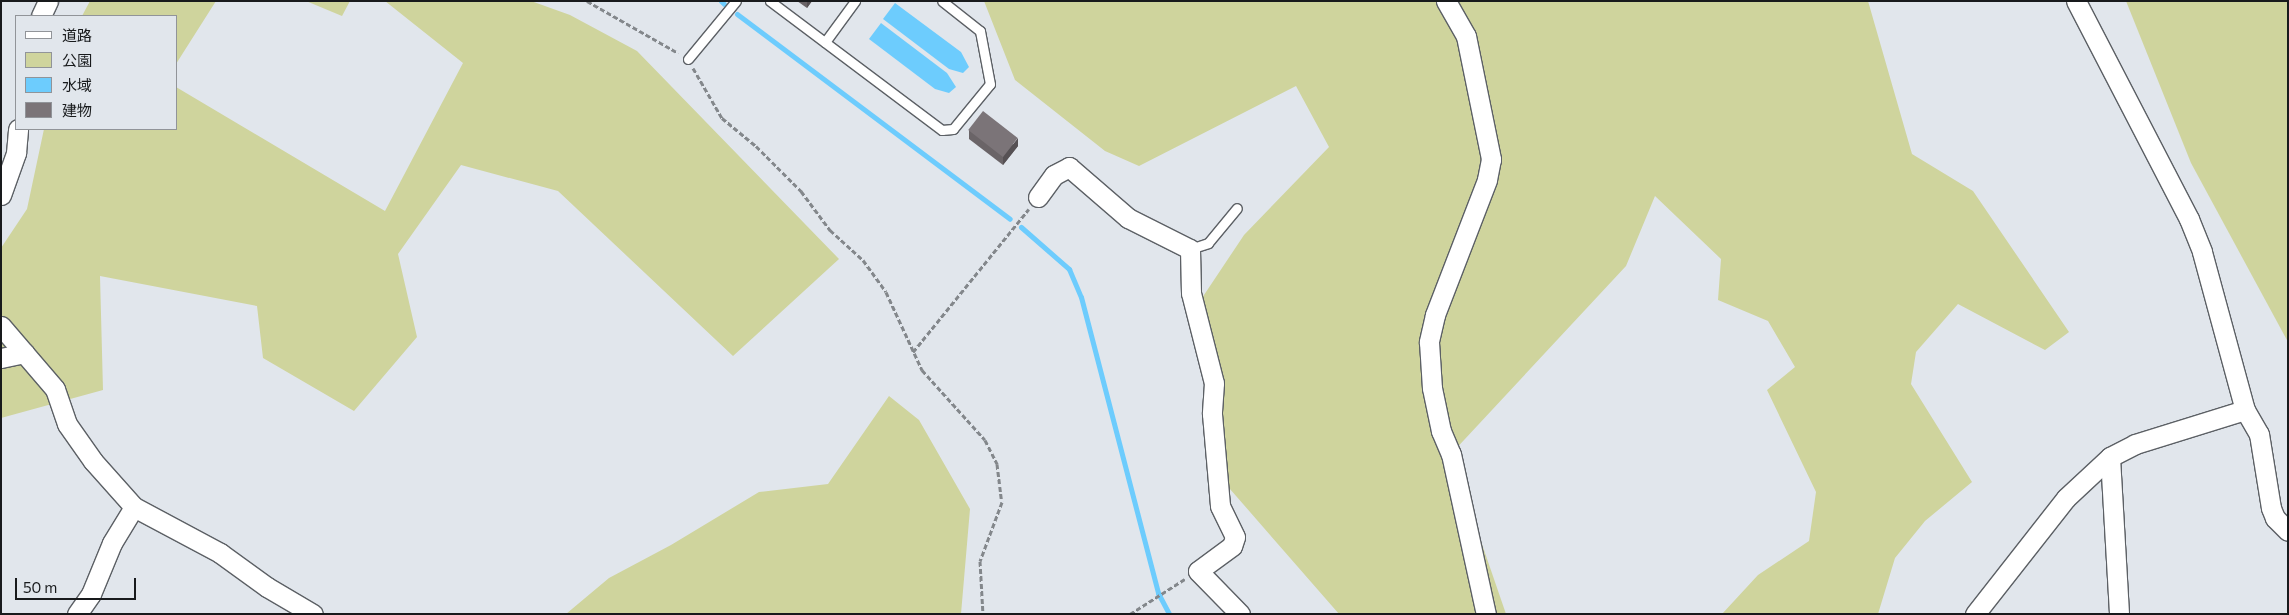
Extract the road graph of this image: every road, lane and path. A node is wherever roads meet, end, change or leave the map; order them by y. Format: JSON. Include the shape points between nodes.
{"nodes":[{"id":1,"x":48,"y":1,"type":"edge"},
{"id":2,"x":587,"y":1,"type":"edge"},
{"id":3,"x":736,"y":1,"type":"edge"},
{"id":4,"x":770,"y":1,"type":"edge"},
{"id":5,"x":855,"y":1,"type":"edge"},
{"id":6,"x":942,"y":1,"type":"edge"},
{"id":7,"x":1446,"y":1,"type":"edge"},
{"id":8,"x":2076,"y":1,"type":"edge"},
{"id":9,"x":41,"y":15,"type":"edge"},
{"id":10,"x":825,"y":42,"type":"junction"},
{"id":11,"x":688,"y":59,"type":"junction"},
{"id":12,"x":18,"y":130,"type":"edge"},
{"id":13,"x":1,"y":195,"type":"edge"},
{"id":14,"x":1038,"y":197,"type":"joint"},
{"id":15,"x":1238,"y":208,"type":"dead end"},
{"id":16,"x":1190,"y":249,"type":"junction"},
{"id":17,"x":1,"y":326,"type":"edge"},
{"id":18,"x":912,"y":352,"type":"junction"},
{"id":19,"x":24,"y":353,"type":"junction"},
{"id":20,"x":1,"y":358,"type":"edge"},
{"id":21,"x":2245,"y":410,"type":"junction"},
{"id":22,"x":2110,"y":457,"type":"junction"},
{"id":23,"x":134,"y":507,"type":"junction"},
{"id":24,"x":2288,"y":531,"type":"edge"},
{"id":25,"x":1198,"y":571,"type":"junction"},
{"id":26,"x":77,"y":614,"type":"edge"},
{"id":27,"x":313,"y":614,"type":"edge"},
{"id":28,"x":983,"y":614,"type":"edge"},
{"id":29,"x":1130,"y":614,"type":"edge"},
{"id":30,"x":1240,"y":614,"type":"edge"},
{"id":31,"x":1486,"y":614,"type":"edge"},
{"id":32,"x":1975,"y":614,"type":"edge"},
{"id":33,"x":2119,"y":614,"type":"edge"}],
"edges":[{"from":1,"to":9,"type":"street"},
{"from":2,"to":11,"type":"path"},
{"from":3,"to":11,"type":"lane"},
{"from":4,"to":10,"type":"lane"},
{"from":5,"to":10,"type":"lane"},
{"from":6,"to":10,"type":"lane","via":[[980,31],[990,84],[953,129],[942,130]]},
{"from":7,"to":31,"type":"street","via":[[1466,36],[1491,159],[1487,180],[1435,315],[1429,342],[1432,388],[1440,432],[1451,454]]},
{"from":8,"to":21,"type":"street","via":[[2189,219],[2202,252]]},
{"from":11,"to":18,"type":"path","via":[[722,118],[756,146],[800,191],[830,230],[863,260],[886,292]]},
{"from":12,"to":13,"type":"street","via":[[16,153]]},
{"from":14,"to":16,"type":"street","via":[[1054,176],[1069,167],[1128,218]]},
{"from":14,"to":18,"type":"path"},
{"from":15,"to":16,"type":"lane","via":[[1208,243]]},
{"from":16,"to":25,"type":"street","via":[[1191,293],[1214,383],[1212,414],[1220,506],[1235,537],[1232,546]]},
{"from":17,"to":19,"type":"street"},
{"from":18,"to":28,"type":"path","via":[[922,370],[985,440],[997,464],[1002,502],[995,530],[980,561]]},
{"from":19,"to":20,"type":"street"},
{"from":19,"to":23,"type":"street","via":[[55,389],[67,424],[93,461]]},
{"from":21,"to":22,"type":"street","via":[[2135,444]]},
{"from":21,"to":24,"type":"street","via":[[2258,434],[2271,508],[2275,518]]},
{"from":22,"to":32,"type":"street","via":[[2066,498]]},
{"from":22,"to":33,"type":"street"},
{"from":23,"to":26,"type":"street","via":[[112,543],[91,594]]},
{"from":23,"to":27,"type":"street","via":[[220,553],[267,587]]},
{"from":25,"to":29,"type":"path"},
{"from":25,"to":30,"type":"street"}]}
